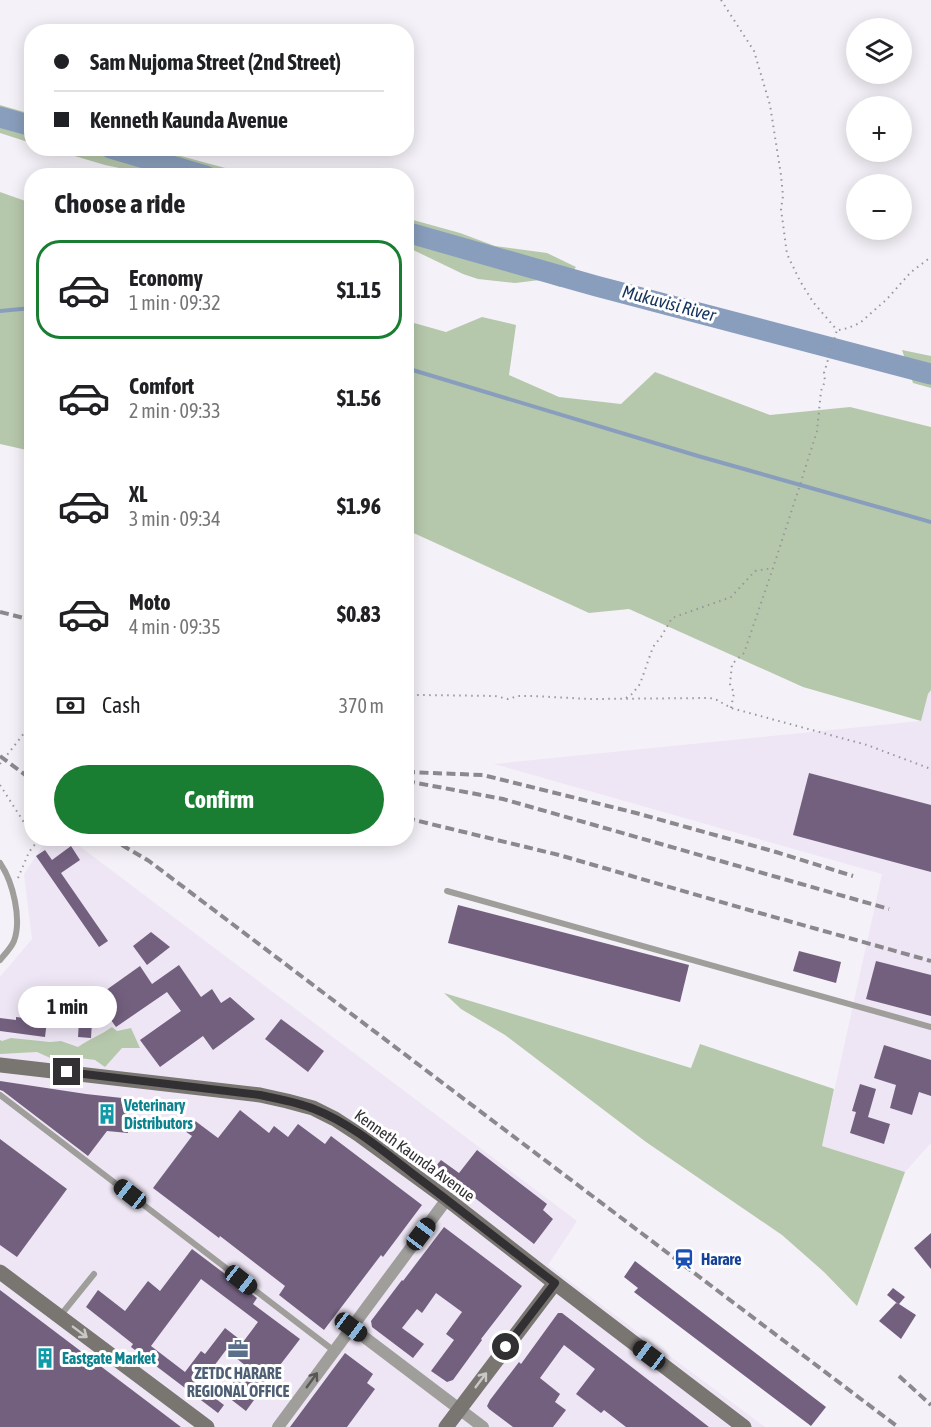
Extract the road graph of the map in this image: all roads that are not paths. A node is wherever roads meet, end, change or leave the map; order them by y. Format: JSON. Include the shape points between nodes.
{"nodes":[{"id":1,"x":0,"y":863,"type":"edge"},
{"id":2,"x":447,"y":891,"type":"dead end"},
{"id":3,"x":0,"y":960,"type":"edge"},
{"id":4,"x":931,"y":1027,"type":"edge"},
{"id":5,"x":0,"y":1065,"type":"edge"},
{"id":6,"x":0,"y":1095,"type":"edge"},
{"id":7,"x":447,"y":1199,"type":"junction"},
{"id":8,"x":0,"y":1272,"type":"edge"},
{"id":9,"x":94,"y":1274,"type":"dead end"},
{"id":10,"x":555,"y":1283,"type":"junction"},
{"id":11,"x":60,"y":1317,"type":"junction"},
{"id":12,"x":351,"y":1327,"type":"junction"},
{"id":13,"x":333,"y":1350,"type":"junction"},
{"id":14,"x":459,"y":1409,"type":"junction"},
{"id":15,"x":207,"y":1427,"type":"edge"},
{"id":16,"x":278,"y":1427,"type":"edge"},
{"id":17,"x":446,"y":1427,"type":"edge"},
{"id":18,"x":483,"y":1427,"type":"edge"},
{"id":19,"x":744,"y":1427,"type":"edge"}],
"edges":[{"from":1,"to":3,"type":"lane","via":[[13,891],[17,926],[13,944]]},
{"from":2,"to":4,"type":"lane"},
{"from":5,"to":7,"type":"main road","name":"Kenneth Kaunda Avenue","via":[[260,1095],[313,1108],[336,1119]]},
{"from":6,"to":13,"type":"lane"},
{"from":7,"to":10,"type":"main road","name":"Kenneth Kaunda Avenue"},
{"from":7,"to":12,"type":"street"},
{"from":8,"to":11,"type":"main road"},
{"from":9,"to":11,"type":"lane"},
{"from":14,"to":10,"type":"main road","one_way":true},
{"from":10,"to":19,"type":"main road","name":"Kenneth Kaunda Avenue"},
{"from":11,"to":15,"type":"main road","one_way":true},
{"from":12,"to":13,"type":"street"},
{"from":12,"to":14,"type":"street"},
{"from":16,"to":13,"type":"street","one_way":true},
{"from":14,"to":17,"type":"main road"},
{"from":14,"to":18,"type":"street"}]}
